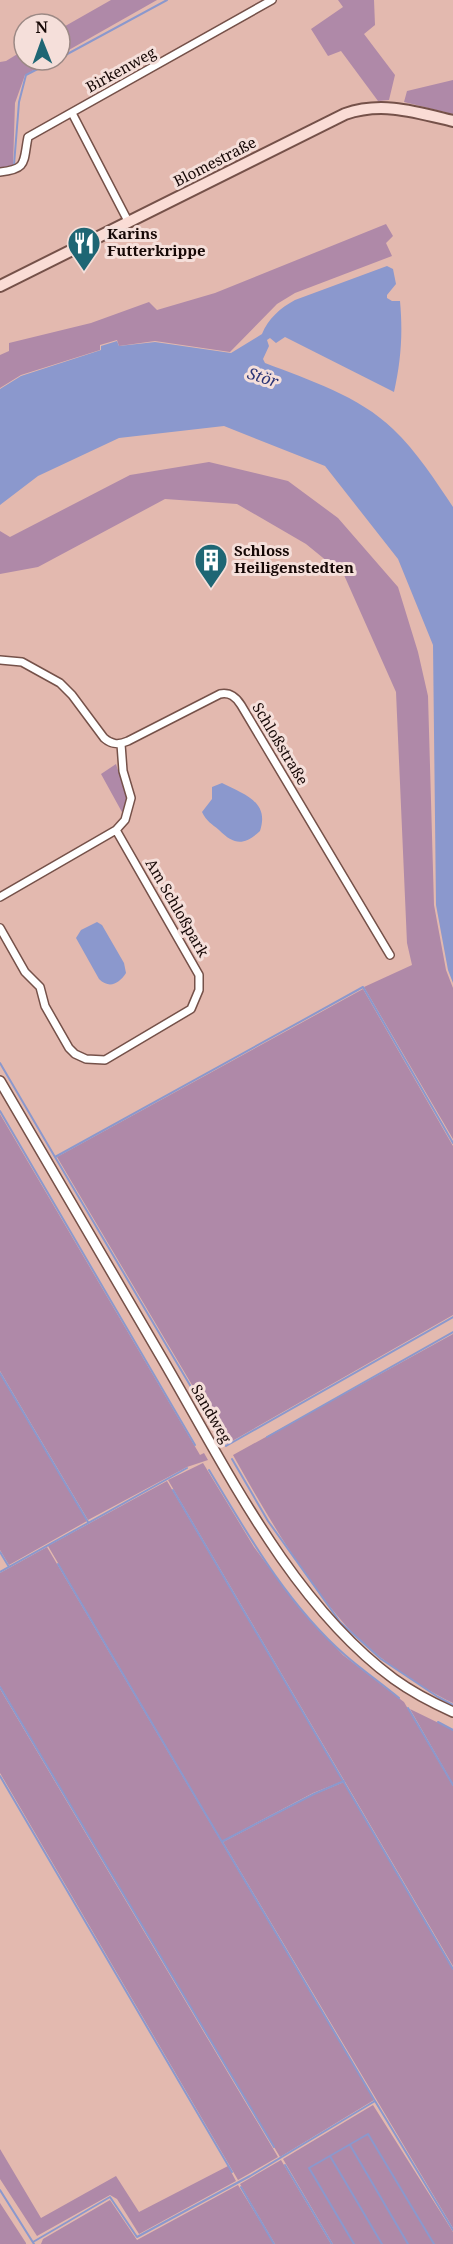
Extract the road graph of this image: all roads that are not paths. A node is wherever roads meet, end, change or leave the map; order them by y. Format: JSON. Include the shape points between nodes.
{"nodes":[{"id":1,"x":272,"y":0,"type":"edge"},
{"id":2,"x":72,"y":113,"type":"junction"},
{"id":3,"x":453,"y":121,"type":"edge"},
{"id":4,"x":0,"y":172,"type":"edge"},
{"id":5,"x":129,"y":223,"type":"junction"},
{"id":6,"x":0,"y":286,"type":"edge"},
{"id":7,"x":0,"y":660,"type":"edge"},
{"id":8,"x":121,"y":744,"type":"junction"},
{"id":9,"x":116,"y":831,"type":"junction"},
{"id":10,"x":0,"y":897,"type":"edge"},
{"id":11,"x":0,"y":928,"type":"edge"},
{"id":12,"x":390,"y":955,"type":"dead end"},
{"id":13,"x":0,"y":1081,"type":"edge"},
{"id":14,"x":453,"y":1712,"type":"edge"}],
"edges":[{"from":1,"to":2,"type":"street","name":"Birkenweg"},
{"from":2,"to":4,"type":"street","name":"Birkenweg","via":[[28,137],[22,165]]},
{"from":2,"to":5,"type":"street"},
{"from":3,"to":5,"type":"main road","name":"Blomestraße","via":[[395,108],[357,110]]},
{"from":5,"to":6,"type":"main road","name":"Blomestraße"},
{"from":7,"to":8,"type":"street","via":[[22,662],[60,683],[104,738]]},
{"from":8,"to":9,"type":"street","via":[[131,798],[125,820]]},
{"from":8,"to":12,"type":"street","name":"Schloßstraße","via":[[220,694],[234,697]]},
{"from":9,"to":10,"type":"street"},
{"from":9,"to":11,"type":"street","name":"Am Schloßpark","via":[[199,975],[198,998],[186,1014],[105,1060],[80,1057],[69,1048],[45,1006],[40,987],[26,972]]},
{"from":13,"to":14,"type":"street","name":"Sandweg","via":[[220,1458],[290,1569],[357,1647],[394,1679]]}]}
